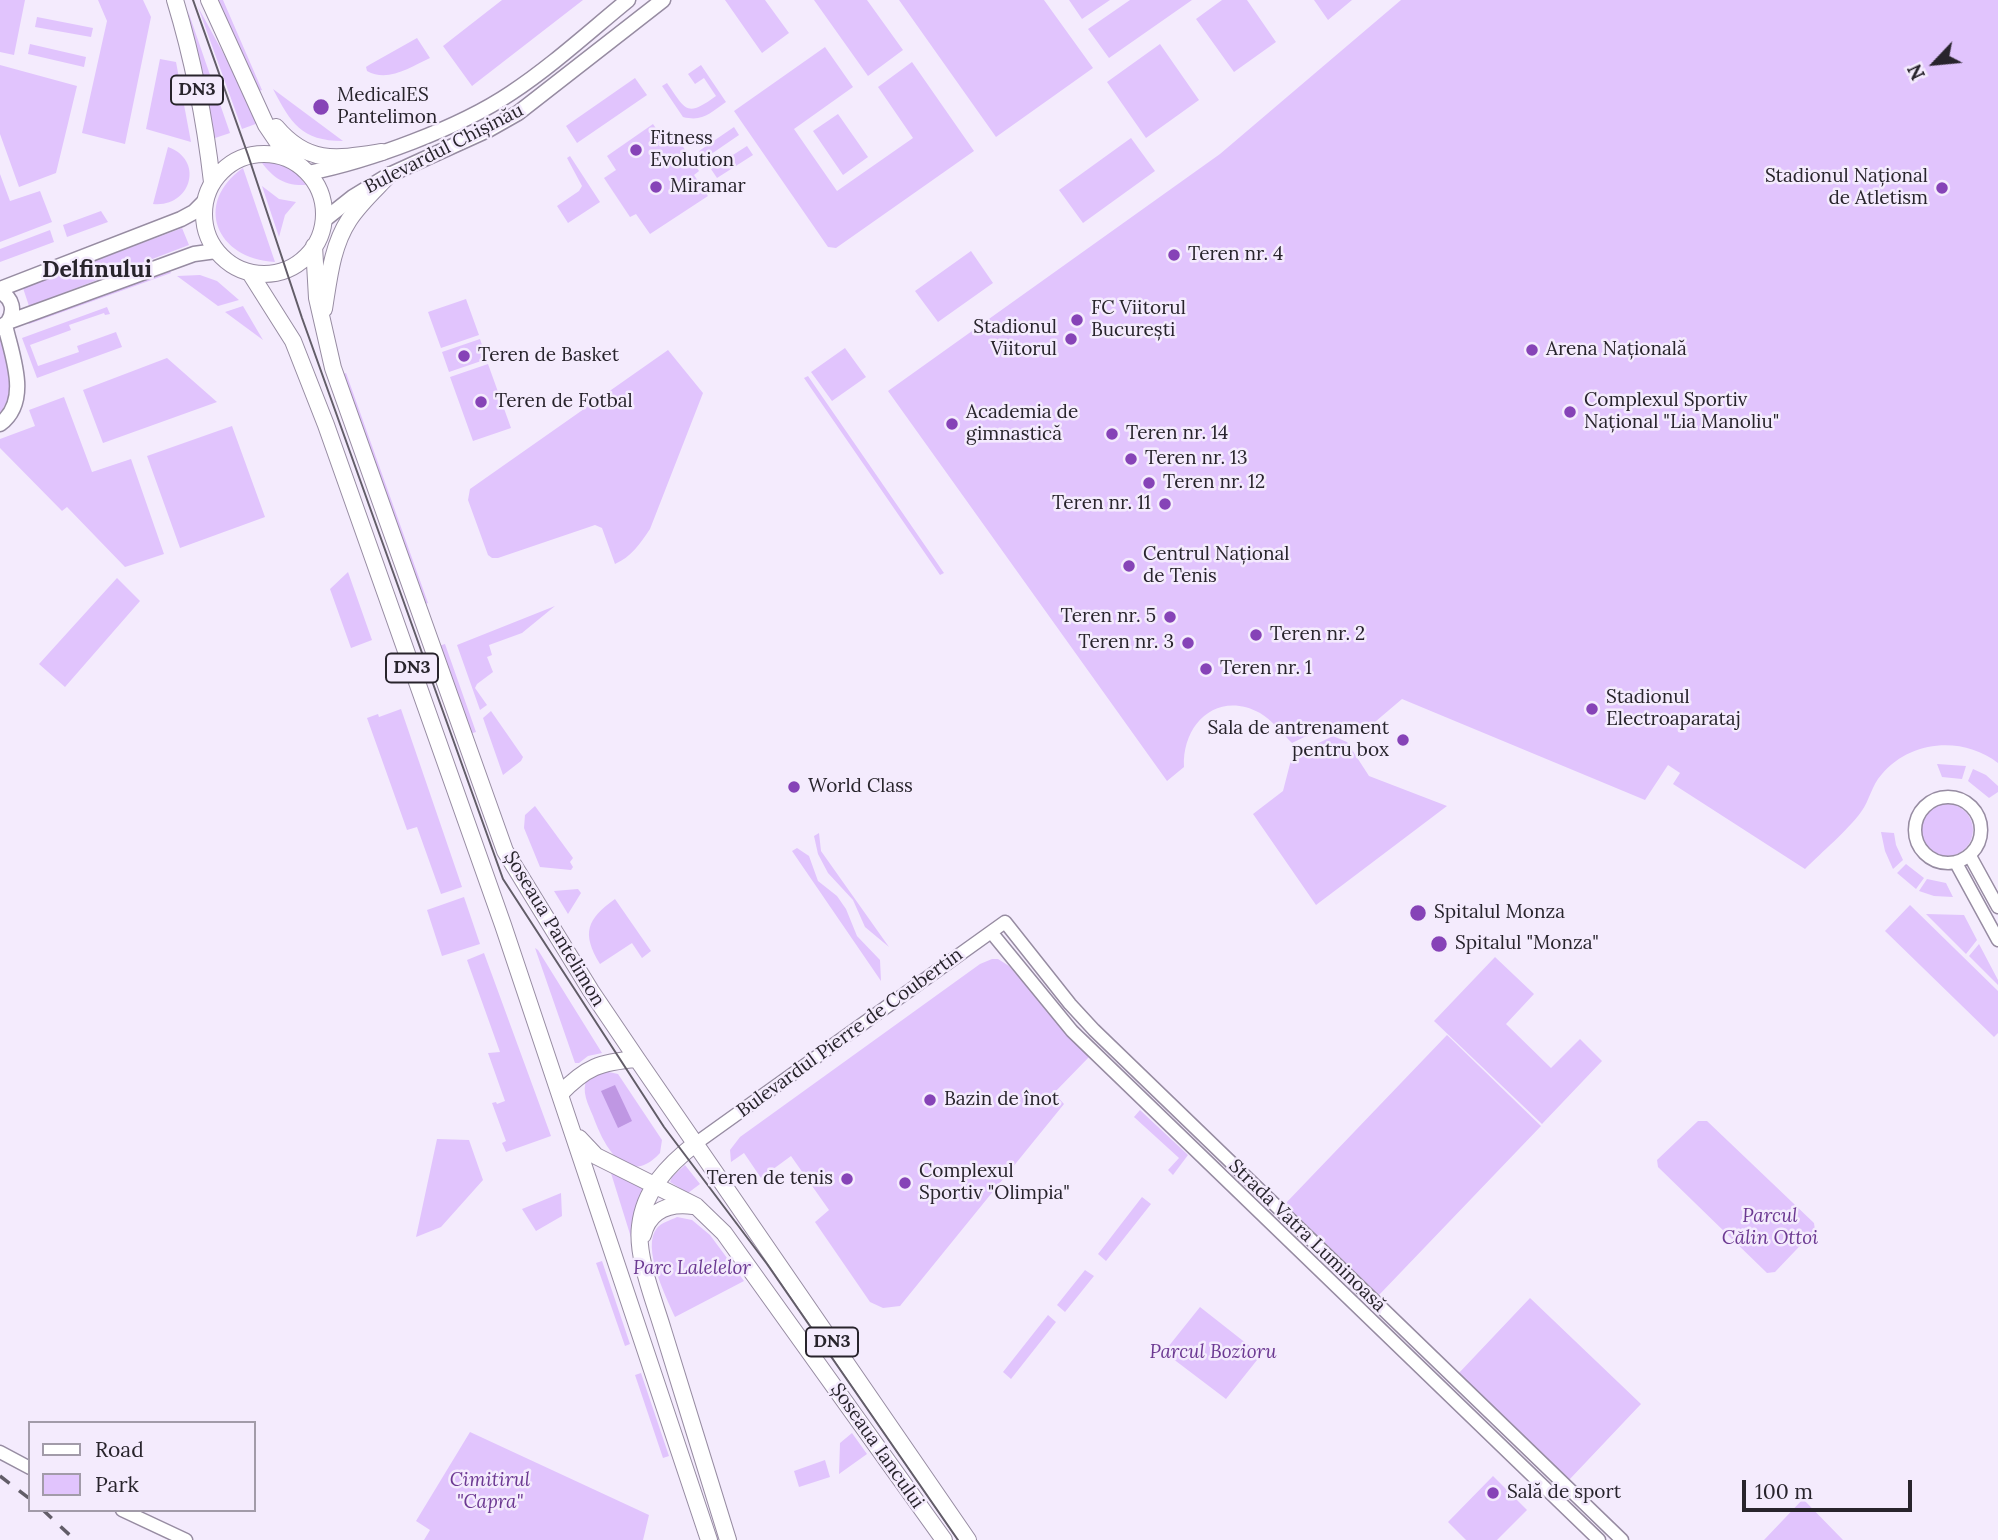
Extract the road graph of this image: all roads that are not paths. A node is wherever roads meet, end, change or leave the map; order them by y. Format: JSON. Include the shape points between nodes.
{"nodes":[{"id":1,"x":175,"y":0,"type":"edge"},
{"id":2,"x":209,"y":0,"type":"edge"},
{"id":3,"x":628,"y":0,"type":"edge"},
{"id":4,"x":663,"y":0,"type":"edge"},
{"id":5,"x":250,"y":92,"type":"junction"},
{"id":6,"x":382,"y":152,"type":"junction"},
{"id":7,"x":289,"y":159,"type":"junction"},
{"id":8,"x":308,"y":173,"type":"junction"},
{"id":9,"x":389,"y":175,"type":"junction"},
{"id":10,"x":212,"y":182,"type":"junction"},
{"id":11,"x":205,"y":201,"type":"junction"},
{"id":12,"x":324,"y":220,"type":"junction"},
{"id":13,"x":314,"y":247,"type":"junction"},
{"id":14,"x":216,"y":251,"type":"junction"},
{"id":15,"x":250,"y":272,"type":"junction"},
{"id":16,"x":0,"y":291,"type":"edge"},
{"id":17,"x":4,"y":325,"type":"edge"},
{"id":18,"x":321,"y":325,"type":"junction"},
{"id":19,"x":0,"y":424,"type":"edge"},
{"id":20,"x":1970,"y":856,"type":"junction"},
{"id":21,"x":1956,"y":863,"type":"junction"},
{"id":22,"x":1998,"y":907,"type":"edge"},
{"id":23,"x":1006,"y":922,"type":"joint"},
{"id":24,"x":991,"y":932,"type":"junction"},
{"id":25,"x":1998,"y":940,"type":"edge"},
{"id":26,"x":636,"y":1059,"type":"junction"},
{"id":27,"x":1135,"y":1070,"type":"junction"},
{"id":28,"x":1124,"y":1082,"type":"junction"},
{"id":29,"x":560,"y":1094,"type":"junction"},
{"id":30,"x":571,"y":1127,"type":"junction"},
{"id":31,"x":695,"y":1144,"type":"junction"},
{"id":32,"x":655,"y":1185,"type":"junction"},
{"id":33,"x":696,"y":1206,"type":"junction"},
{"id":34,"x":641,"y":1251,"type":"junction"},
{"id":35,"x":0,"y":1452,"type":"edge"},
{"id":36,"x":28,"y":1467,"type":"edge"},
{"id":37,"x":126,"y":1512,"type":"edge"},
{"id":38,"x":186,"y":1540,"type":"edge"},
{"id":39,"x":709,"y":1540,"type":"edge"},
{"id":40,"x":728,"y":1540,"type":"edge"},
{"id":41,"x":944,"y":1540,"type":"edge"},
{"id":42,"x":968,"y":1540,"type":"edge"},
{"id":43,"x":1599,"y":1540,"type":"edge"},
{"id":44,"x":1622,"y":1540,"type":"edge"}],
"edges":[{"from":1,"to":10,"type":"main road","number":"DN3"},
{"from":2,"to":5,"type":"main road","number":"DN3"},
{"from":3,"to":6,"type":"main road","name":"Bulevardul Chișinău","via":[[508,95]]},
{"from":4,"to":9,"type":"main road","name":"Bulevardul Chișinău","via":[[519,113]]},
{"from":5,"to":6,"type":"main road","via":[[281,133],[303,151],[328,158]]},
{"from":5,"to":7,"type":"main road","number":"DN3"},
{"from":6,"to":8,"type":"main road","name":"Bulevardul Chișinău"},
{"from":7,"to":8,"type":"main road","number":"DN3"},
{"from":7,"to":10,"type":"main road","number":"DN3","via":[[248,155]]},
{"from":8,"to":12,"type":"main road","number":"DN3","via":[[322,199]]},
{"from":9,"to":12,"type":"main road","name":"Bulevardul Chișinău"},
{"from":9,"to":18,"type":"main road","via":[[360,205],[343,232],[330,270]]},
{"from":10,"to":11,"type":"main road","number":"DN3"},
{"from":11,"to":14,"type":"main road","number":"DN3","via":[[205,225]]},
{"from":11,"to":16,"type":"main road","via":[[181,219]]},
{"from":12,"to":13,"type":"main road","number":"DN3"},
{"from":13,"to":15,"type":"main road","via":[[289,268]]},
{"from":13,"to":18,"type":"main road","name":"Șoseaua Pantelimon","number":"DN3"},
{"from":14,"to":15,"type":"main road","number":"DN3"},
{"from":14,"to":17,"type":"main road","via":[[194,254]]},
{"from":15,"to":29,"type":"main road","name":"Șoseaua Pantelimon","number":"DN3","via":[[286,329],[311,385]]},
{"from":16,"to":17,"type":"main road","via":[[12,306]]},
{"from":17,"to":19,"type":"main road","via":[[18,399]]},
{"from":18,"to":26,"type":"main road","name":"Șoseaua Pantelimon","number":"DN3","via":[[505,851]]},
{"from":20,"to":21,"type":"street"},
{"from":20,"to":21,"type":"street","via":[[1981,830],[1972,807],[1952,797],[1931,801],[1918,815],[1915,839],[1931,859]]},
{"from":20,"to":22,"type":"street"},
{"from":21,"to":25,"type":"street"},
{"from":23,"to":24,"type":"street","name":"Bulevardul Pierre de Coubertin"},
{"from":23,"to":27,"type":"street","name":"Strada Vatra Luminoasă","via":[[1080,1016]]},
{"from":24,"to":28,"type":"street","name":"Strada Vatra Luminoasă","via":[[1065,1023]]},
{"from":24,"to":31,"type":"street","name":"Bulevardul Pierre de Coubertin"},
{"from":26,"to":29,"type":"main road","via":[[591,1067]]},
{"from":26,"to":31,"type":"main road","name":"Șoseaua Pantelimon","number":"DN3"},
{"from":27,"to":28,"type":"street"},
{"from":27,"to":44,"type":"street","name":"Strada Vatra Luminoasă"},
{"from":28,"to":43,"type":"street","name":"Strada Vatra Luminoasă"},
{"from":29,"to":30,"type":"main road","name":"Șoseaua Pantelimon","number":"DN3"},
{"from":30,"to":32,"type":"main road","name":"Șoseaua Iancului","number":"DN3","via":[[596,1156]]},
{"from":30,"to":39,"type":"main road","name":"Șoseaua Pantelimon"},
{"from":31,"to":32,"type":"main road","via":[[669,1165]]},
{"from":31,"to":42,"type":"main road","name":"Șoseaua Iancului","number":"DN3"},
{"from":32,"to":33,"type":"main road","name":"Șoseaua Iancului","number":"DN3"},
{"from":32,"to":34,"type":"main road","via":[[639,1227]]},
{"from":33,"to":34,"type":"main road","via":[[678,1204],[657,1212],[645,1227]]},
{"from":33,"to":41,"type":"main road","name":"Șoseaua Iancului","number":"DN3","via":[[724,1233]]},
{"from":34,"to":40,"type":"main road"},
{"from":35,"to":36,"type":"street"},
{"from":37,"to":38,"type":"street"}]}
